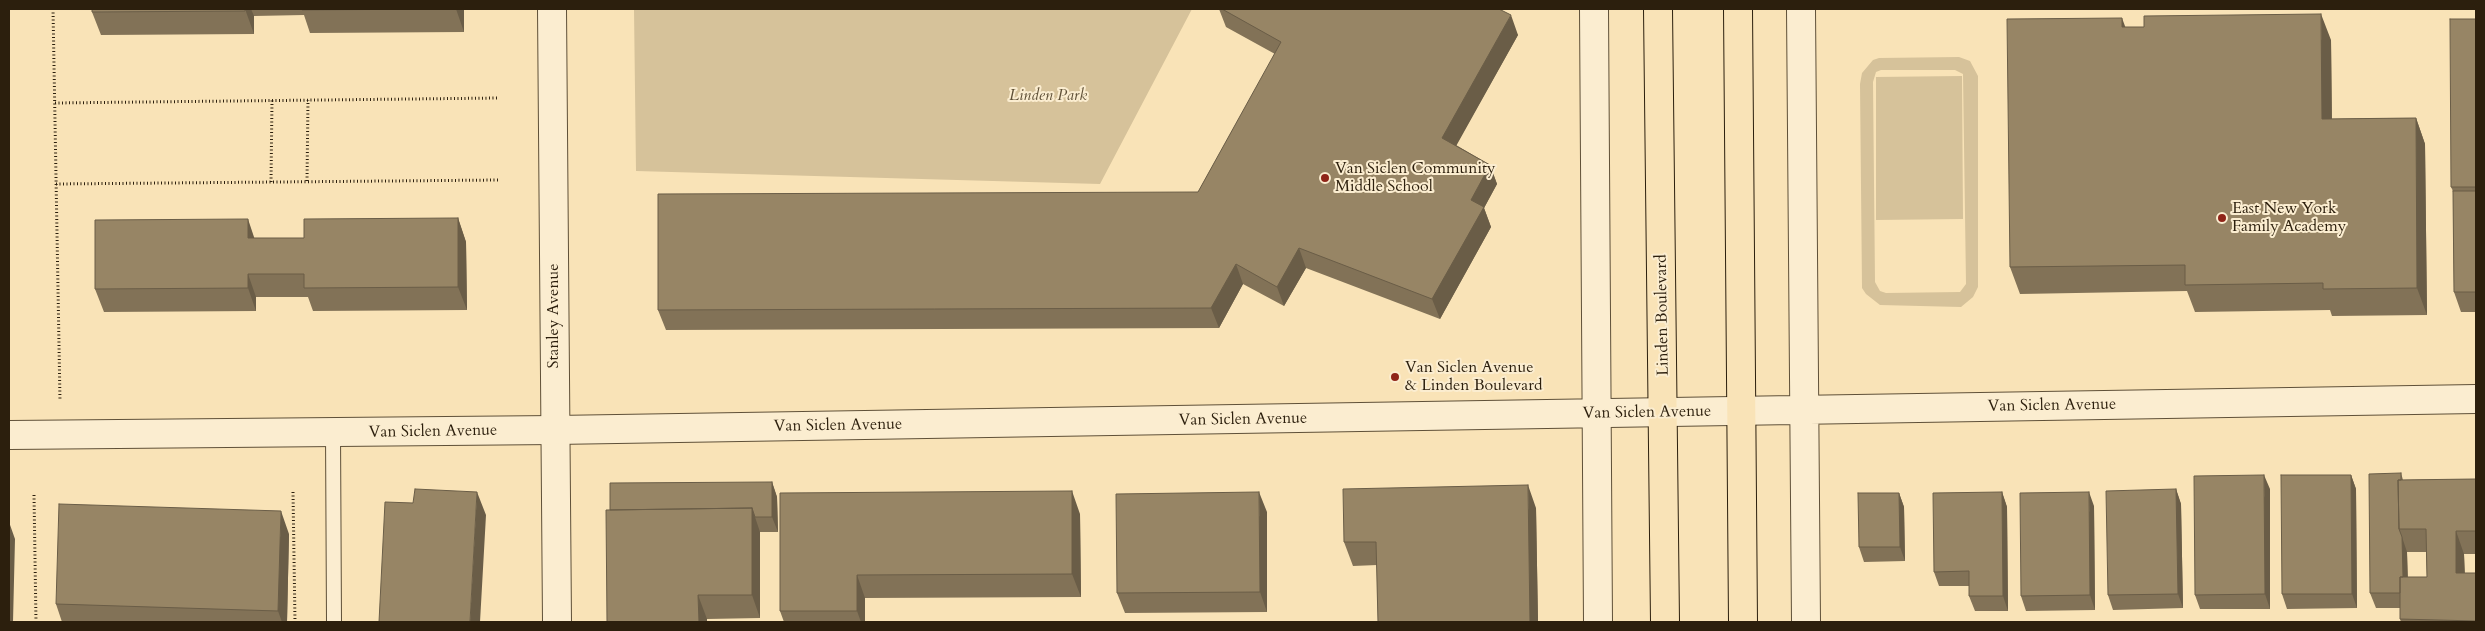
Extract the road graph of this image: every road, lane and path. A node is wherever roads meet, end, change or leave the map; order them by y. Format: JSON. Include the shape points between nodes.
{"nodes":[{"id":1,"x":53,"y":9,"type":"edge"},
{"id":2,"x":552,"y":9,"type":"edge"},
{"id":3,"x":1594,"y":9,"type":"edge"},
{"id":4,"x":1658,"y":9,"type":"edge"},
{"id":5,"x":1738,"y":9,"type":"edge"},
{"id":6,"x":1801,"y":9,"type":"edge"},
{"id":7,"x":499,"y":98,"type":"dead end"},
{"id":8,"x":272,"y":100,"type":"junction"},
{"id":9,"x":308,"y":100,"type":"junction"},
{"id":10,"x":55,"y":103,"type":"junction"},
{"id":11,"x":499,"y":180,"type":"dead end"},
{"id":12,"x":307,"y":181,"type":"junction"},
{"id":13,"x":271,"y":182,"type":"junction"},
{"id":14,"x":56,"y":184,"type":"junction"},
{"id":15,"x":2476,"y":400,"type":"edge"},
{"id":16,"x":1804,"y":410,"type":"junction"},
{"id":17,"x":1742,"y":411,"type":"junction"},
{"id":18,"x":1664,"y":413,"type":"junction"},
{"id":19,"x":1597,"y":414,"type":"junction"},
{"id":20,"x":555,"y":430,"type":"junction"},
{"id":21,"x":333,"y":432,"type":"junction"},
{"id":22,"x":9,"y":435,"type":"edge"},
{"id":23,"x":61,"y":435,"type":"junction"},
{"id":24,"x":292,"y":492,"type":"dead end"},
{"id":25,"x":34,"y":495,"type":"dead end"},
{"id":26,"x":36,"y":622,"type":"edge"},
{"id":27,"x":295,"y":622,"type":"edge"},
{"id":28,"x":334,"y":622,"type":"edge"},
{"id":29,"x":558,"y":622,"type":"edge"},
{"id":30,"x":1598,"y":622,"type":"edge"},
{"id":31,"x":1665,"y":622,"type":"edge"},
{"id":32,"x":1743,"y":622,"type":"edge"},
{"id":33,"x":1806,"y":622,"type":"edge"}],
"edges":[{"from":1,"to":10,"type":"path"},
{"from":2,"to":20,"type":"street","name":"Stanley Avenue"},
{"from":3,"to":19,"type":"street"},
{"from":4,"to":18,"type":"highway","name":"Linden Boulevard"},
{"from":5,"to":17,"type":"highway"},
{"from":6,"to":16,"type":"street"},
{"from":7,"to":9,"type":"path"},
{"from":8,"to":9,"type":"path"},
{"from":8,"to":10,"type":"path"},
{"from":8,"to":13,"type":"path"},
{"from":9,"to":12,"type":"path"},
{"from":10,"to":14,"type":"path"},
{"from":11,"to":12,"type":"path"},
{"from":12,"to":13,"type":"path"},
{"from":13,"to":14,"type":"path"},
{"from":14,"to":23,"type":"path"},
{"from":15,"to":16,"type":"street","name":"Van Siclen Avenue"},
{"from":16,"to":17,"type":"street","name":"Van Siclen Avenue"},
{"from":16,"to":33,"type":"street"},
{"from":17,"to":18,"type":"street","name":"Van Siclen Avenue"},
{"from":17,"to":32,"type":"highway"},
{"from":18,"to":19,"type":"street","name":"Van Siclen Avenue"},
{"from":18,"to":31,"type":"highway","name":"Linden Boulevard"},
{"from":19,"to":20,"type":"street","name":"Van Siclen Avenue"},
{"from":19,"to":30,"type":"street"},
{"from":20,"to":21,"type":"street","name":"Van Siclen Avenue"},
{"from":20,"to":29,"type":"street","name":"Stanley Avenue"},
{"from":21,"to":23,"type":"street","name":"Van Siclen Avenue"},
{"from":21,"to":28,"type":"lane"},
{"from":22,"to":23,"type":"street","name":"Van Siclen Avenue"},
{"from":24,"to":27,"type":"path"},
{"from":25,"to":26,"type":"path"}]}
